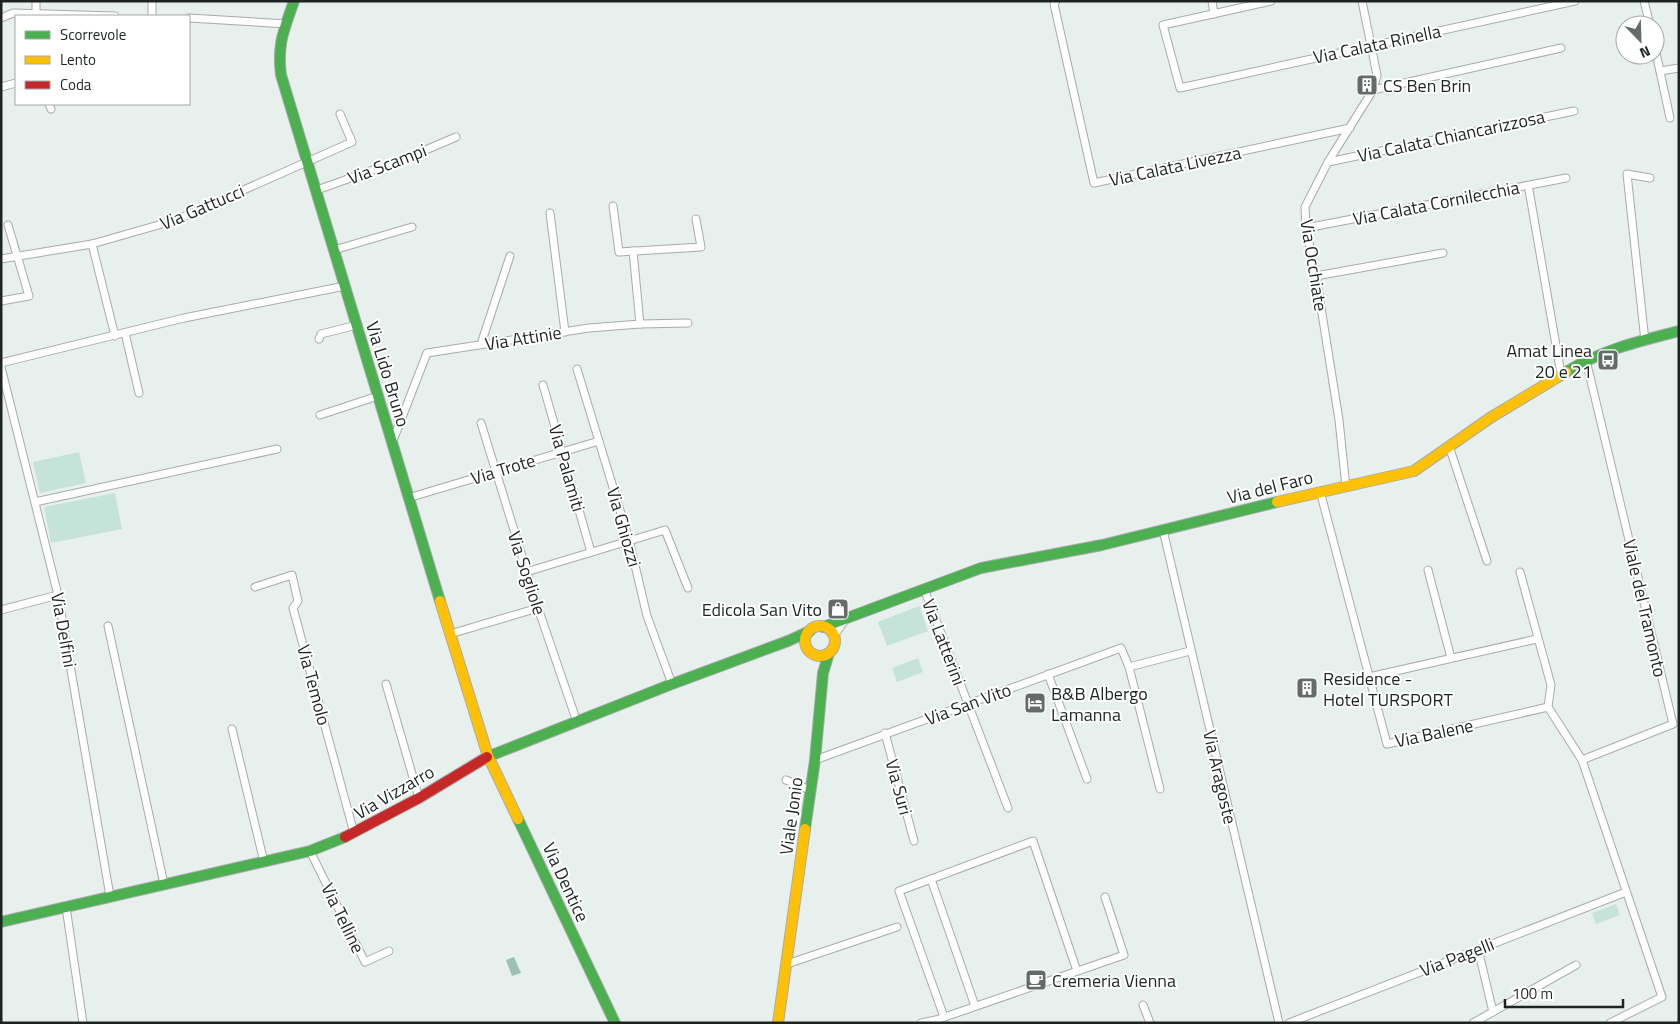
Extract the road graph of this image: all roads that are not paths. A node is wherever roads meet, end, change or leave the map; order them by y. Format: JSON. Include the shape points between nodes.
{"nodes":[{"id":1,"x":36,"y":1,"type":"edge"},
{"id":2,"x":152,"y":1,"type":"edge"},
{"id":3,"x":294,"y":1,"type":"edge"},
{"id":4,"x":1056,"y":1,"type":"edge"},
{"id":5,"x":1212,"y":1,"type":"edge"},
{"id":6,"x":1271,"y":1,"type":"edge"},
{"id":7,"x":1362,"y":1,"type":"edge"},
{"id":8,"x":1575,"y":1,"type":"edge"},
{"id":9,"x":1644,"y":1,"type":"edge"},
{"id":10,"x":36,"y":14,"type":"junction"},
{"id":11,"x":1214,"y":14,"type":"junction"},
{"id":12,"x":76,"y":15,"type":"edge"},
{"id":13,"x":152,"y":15,"type":"edge"},
{"id":14,"x":1648,"y":15,"type":"edge"},
{"id":15,"x":1,"y":18,"type":"edge"},
{"id":16,"x":190,"y":18,"type":"edge"},
{"id":17,"x":287,"y":24,"type":"junction"},
{"id":18,"x":1371,"y":46,"type":"junction"},
{"id":19,"x":1561,"y":48,"type":"dead end"},
{"id":20,"x":1659,"y":65,"type":"edge"},
{"id":21,"x":1679,"y":68,"type":"edge"},
{"id":22,"x":1660,"y":71,"type":"junction"},
{"id":23,"x":15,"y":83,"type":"edge"},
{"id":24,"x":1,"y":86,"type":"edge"},
{"id":25,"x":1373,"y":90,"type":"junction"},
{"id":26,"x":1574,"y":111,"type":"dead end"},
{"id":27,"x":340,"y":114,"type":"dead end"},
{"id":28,"x":1670,"y":118,"type":"dead end"},
{"id":29,"x":1350,"y":128,"type":"junction"},
{"id":30,"x":456,"y":137,"type":"dead end"},
{"id":31,"x":308,"y":161,"type":"junction"},
{"id":32,"x":1328,"y":162,"type":"junction"},
{"id":33,"x":1566,"y":178,"type":"dead end"},
{"id":34,"x":1650,"y":178,"type":"dead end"},
{"id":35,"x":317,"y":190,"type":"junction"},
{"id":36,"x":1529,"y":190,"type":"dead end"},
{"id":37,"x":612,"y":206,"type":"dead end"},
{"id":38,"x":550,"y":213,"type":"dead end"},
{"id":39,"x":696,"y":220,"type":"dead end"},
{"id":40,"x":8,"y":225,"type":"dead end"},
{"id":41,"x":412,"y":227,"type":"dead end"},
{"id":42,"x":1306,"y":228,"type":"junction"},
{"id":43,"x":92,"y":244,"type":"junction"},
{"id":44,"x":334,"y":250,"type":"junction"},
{"id":45,"x":633,"y":251,"type":"junction"},
{"id":46,"x":1443,"y":253,"type":"dead end"},
{"id":47,"x":18,"y":256,"type":"junction"},
{"id":48,"x":510,"y":256,"type":"dead end"},
{"id":49,"x":1,"y":259,"type":"edge"},
{"id":50,"x":1316,"y":276,"type":"junction"},
{"id":51,"x":345,"y":286,"type":"junction"},
{"id":52,"x":1,"y":301,"type":"edge"},
{"id":53,"x":688,"y":323,"type":"dead end"},
{"id":54,"x":640,"y":324,"type":"junction"},
{"id":55,"x":357,"y":325,"type":"junction"},
{"id":56,"x":566,"y":332,"type":"junction"},
{"id":57,"x":1679,"y":332,"type":"edge"},
{"id":58,"x":125,"y":333,"type":"junction"},
{"id":59,"x":115,"y":336,"type":"junction"},
{"id":60,"x":319,"y":339,"type":"dead end"},
{"id":61,"x":1645,"y":341,"type":"junction"},
{"id":62,"x":480,"y":344,"type":"junction"},
{"id":63,"x":1586,"y":360,"type":"junction"},
{"id":64,"x":1,"y":365,"type":"edge"},
{"id":65,"x":577,"y":370,"type":"dead end"},
{"id":66,"x":1561,"y":374,"type":"junction"},
{"id":67,"x":543,"y":385,"type":"dead end"},
{"id":68,"x":139,"y":394,"type":"dead end"},
{"id":69,"x":378,"y":396,"type":"junction"},
{"id":70,"x":320,"y":415,"type":"dead end"},
{"id":71,"x":481,"y":423,"type":"dead end"},
{"id":72,"x":599,"y":441,"type":"junction"},
{"id":73,"x":392,"y":443,"type":"junction"},
{"id":74,"x":1449,"y":446,"type":"junction"},
{"id":75,"x":277,"y":449,"type":"dead end"},
{"id":76,"x":562,"y":452,"type":"junction"},
{"id":77,"x":495,"y":471,"type":"junction"},
{"id":78,"x":1346,"y":487,"type":"junction"},
{"id":79,"x":1320,"y":491,"type":"junction"},
{"id":80,"x":408,"y":498,"type":"junction"},
{"id":81,"x":35,"y":502,"type":"junction"},
{"id":82,"x":1163,"y":530,"type":"junction"},
{"id":83,"x":629,"y":540,"type":"junction"},
{"id":84,"x":591,"y":552,"type":"junction"},
{"id":85,"x":1487,"y":561,"type":"dead end"},
{"id":86,"x":1428,"y":570,"type":"dead end"},
{"id":87,"x":526,"y":572,"type":"junction"},
{"id":88,"x":1520,"y":572,"type":"dead end"},
{"id":89,"x":254,"y":587,"type":"dead end"},
{"id":90,"x":688,"y":588,"type":"dead end"},
{"id":91,"x":924,"y":589,"type":"junction"},
{"id":92,"x":58,"y":595,"type":"junction"},
{"id":93,"x":538,"y":608,"type":"junction"},
{"id":94,"x":1,"y":610,"type":"edge"},
{"id":95,"x":845,"y":619,"type":"junction"},
{"id":96,"x":108,"y":626,"type":"dead end"},
{"id":97,"x":823,"y":627,"type":"junction"},
{"id":98,"x":810,"y":631,"type":"junction"},
{"id":99,"x":450,"y":634,"type":"junction"},
{"id":100,"x":834,"y":636,"type":"junction"},
{"id":101,"x":1537,"y":639,"type":"junction"},
{"id":102,"x":788,"y":641,"type":"junction"},
{"id":103,"x":806,"y":644,"type":"junction"},
{"id":104,"x":1190,"y":651,"type":"junction"},
{"id":105,"x":830,"y":653,"type":"junction"},
{"id":106,"x":815,"y":655,"type":"junction"},
{"id":107,"x":1452,"y":658,"type":"junction"},
{"id":108,"x":1129,"y":666,"type":"junction"},
{"id":109,"x":823,"y":672,"type":"junction"},
{"id":110,"x":1048,"y":674,"type":"junction"},
{"id":111,"x":1368,"y":677,"type":"junction"},
{"id":112,"x":386,"y":684,"type":"dead end"},
{"id":113,"x":672,"y":684,"type":"junction"},
{"id":114,"x":968,"y":704,"type":"junction"},
{"id":115,"x":1548,"y":707,"type":"junction"},
{"id":116,"x":577,"y":722,"type":"junction"},
{"id":117,"x":232,"y":729,"type":"dead end"},
{"id":118,"x":884,"y":733,"type":"junction"},
{"id":119,"x":488,"y":756,"type":"junction"},
{"id":120,"x":815,"y":760,"type":"junction"},
{"id":121,"x":1582,"y":760,"type":"junction"},
{"id":122,"x":1087,"y":779,"type":"dead end"},
{"id":123,"x":786,"y":780,"type":"dead end"},
{"id":124,"x":1160,"y":789,"type":"dead end"},
{"id":125,"x":810,"y":790,"type":"junction"},
{"id":126,"x":419,"y":798,"type":"junction"},
{"id":127,"x":1008,"y":808,"type":"dead end"},
{"id":128,"x":354,"y":833,"type":"junction"},
{"id":129,"x":914,"y":841,"type":"dead end"},
{"id":130,"x":310,"y":851,"type":"junction"},
{"id":131,"x":264,"y":862,"type":"junction"},
{"id":132,"x":931,"y":879,"type":"junction"},
{"id":133,"x":164,"y":884,"type":"junction"},
{"id":134,"x":1626,"y":892,"type":"junction"},
{"id":135,"x":110,"y":896,"type":"junction"},
{"id":136,"x":1105,"y":897,"type":"dead end"},
{"id":137,"x":66,"y":907,"type":"junction"},
{"id":138,"x":1,"y":922,"type":"edge"},
{"id":139,"x":897,"y":927,"type":"dead end"},
{"id":140,"x":1478,"y":949,"type":"junction"},
{"id":141,"x":389,"y":951,"type":"dead end"},
{"id":142,"x":787,"y":964,"type":"junction"},
{"id":143,"x":1576,"y":964,"type":"dead end"},
{"id":144,"x":1077,"y":971,"type":"junction"},
{"id":145,"x":1143,"y":1005,"type":"dead end"},
{"id":146,"x":975,"y":1006,"type":"junction"},
{"id":147,"x":1493,"y":1012,"type":"junction"},
{"id":148,"x":944,"y":1017,"type":"junction"},
{"id":149,"x":937,"y":1021,"type":"edge"},
{"id":150,"x":83,"y":1023,"type":"edge"},
{"id":151,"x":615,"y":1023,"type":"edge"},
{"id":152,"x":778,"y":1023,"type":"edge"},
{"id":153,"x":920,"y":1023,"type":"edge"},
{"id":154,"x":1150,"y":1023,"type":"edge"},
{"id":155,"x":1279,"y":1023,"type":"edge"},
{"id":156,"x":1289,"y":1023,"type":"edge"},
{"id":157,"x":1473,"y":1023,"type":"edge"},
{"id":158,"x":1610,"y":1023,"type":"edge"}],
"edges":[{"from":1,"to":10,"type":"street"},
{"from":2,"to":13,"type":"street"},
{"from":3,"to":17,"type":"street","name":"Via Lido Bruno"},
{"from":4,"to":29,"type":"street","name":"Via Calata Livezza","via":[[1054,4],[1094,183]]},
{"from":5,"to":11,"type":"street"},
{"from":6,"to":11,"type":"street"},
{"from":7,"to":18,"type":"street","name":"Via Occhiate"},
{"from":8,"to":18,"type":"street","name":"Via Calata Rinella"},
{"from":9,"to":14,"type":"street"},
{"from":10,"to":12,"type":"street"},
{"from":10,"to":15,"type":"street","via":[[13,13]]},
{"from":11,"to":18,"type":"street","name":"Via Calata Rinella","via":[[1163,25],[1180,88]]},
{"from":16,"to":17,"type":"street"},
{"from":17,"to":31,"type":"street","name":"Via Lido Bruno","via":[[280,42],[281,75]]},
{"from":18,"to":25,"type":"street","name":"Via Occhiate","via":[[1378,75]]},
{"from":19,"to":25,"type":"street"},
{"from":20,"to":22,"type":"street"},
{"from":21,"to":22,"type":"street"},
{"from":22,"to":28,"type":"street"},
{"from":23,"to":24,"type":"street"},
{"from":25,"to":29,"type":"street","name":"Via Occhiate"},
{"from":26,"to":32,"type":"street","name":"Via Calata Chiancarizzosa"},
{"from":27,"to":31,"type":"street","name":"Via Gattucci","via":[[352,142]]},
{"from":29,"to":32,"type":"street","name":"Via Occhiate"},
{"from":30,"to":35,"type":"street","name":"Via Scampi"},
{"from":31,"to":35,"type":"street","name":"Via Lido Bruno"},
{"from":31,"to":43,"type":"street","name":"Via Gattucci","via":[[176,220]]},
{"from":32,"to":42,"type":"street","name":"Via Occhiate","via":[[1305,207]]},
{"from":33,"to":42,"type":"street","name":"Via Calata Cornilecchia"},
{"from":34,"to":61,"type":"street","via":[[1627,174]]},
{"from":35,"to":44,"type":"street","name":"Via Lido Bruno"},
{"from":36,"to":66,"type":"street"},
{"from":37,"to":45,"type":"street","via":[[619,252]]},
{"from":38,"to":56,"type":"street"},
{"from":39,"to":45,"type":"street","via":[[701,247]]},
{"from":40,"to":47,"type":"street"},
{"from":41,"to":44,"type":"street"},
{"from":42,"to":50,"type":"street","name":"Via Occhiate"},
{"from":43,"to":47,"type":"street","name":"Via Gattucci"},
{"from":43,"to":59,"type":"street"},
{"from":44,"to":51,"type":"street","name":"Via Lido Bruno"},
{"from":45,"to":54,"type":"street"},
{"from":46,"to":50,"type":"street"},
{"from":47,"to":49,"type":"street","name":"Via Gattucci"},
{"from":47,"to":52,"type":"street","via":[[29,296]]},
{"from":48,"to":62,"type":"street"},
{"from":50,"to":78,"type":"street","name":"Via Occhiate","via":[[1339,420]]},
{"from":51,"to":55,"type":"street","name":"Via Lido Bruno"},
{"from":51,"to":58,"type":"street","name":"Via Delfini"},
{"from":53,"to":54,"type":"street","name":"Via Attinie"},
{"from":54,"to":56,"type":"street","name":"Via Attinie"},
{"from":55,"to":60,"type":"street","via":[[321,334]]},
{"from":55,"to":69,"type":"street","name":"Via Lido Bruno"},
{"from":56,"to":62,"type":"street","name":"Via Attinie"},
{"from":57,"to":61,"type":"street","name":"Via del Faro"},
{"from":58,"to":59,"type":"street","name":"Via Delfini"},
{"from":58,"to":68,"type":"street"},
{"from":59,"to":64,"type":"street","name":"Via Delfini"},
{"from":61,"to":63,"type":"street","name":"Via del Faro"},
{"from":62,"to":73,"type":"street","name":"Via Attinie","via":[[427,353]]},
{"from":63,"to":66,"type":"street","name":"Via del Faro"},
{"from":63,"to":121,"type":"street","name":"Viale del Tramonto","via":[[1673,724]]},
{"from":64,"to":81,"type":"street","name":"Via Delfini"},
{"from":65,"to":72,"type":"street","name":"Via Ghiozzi"},
{"from":66,"to":74,"type":"street","name":"Via del Faro"},
{"from":67,"to":76,"type":"street","name":"Via Palamiti"},
{"from":69,"to":70,"type":"street"},
{"from":69,"to":73,"type":"street","name":"Via Lido Bruno"},
{"from":71,"to":77,"type":"street","name":"Via Sogliole"},
{"from":72,"to":76,"type":"street","name":"Via Trote"},
{"from":72,"to":83,"type":"street","name":"Via Ghiozzi"},
{"from":73,"to":80,"type":"street","name":"Via Lido Bruno"},
{"from":74,"to":78,"type":"street","name":"Via del Faro","via":[[1414,471]]},
{"from":74,"to":85,"type":"street"},
{"from":75,"to":81,"type":"street"},
{"from":76,"to":77,"type":"street","name":"Via Trote"},
{"from":76,"to":84,"type":"street","name":"Via Palamiti"},
{"from":77,"to":80,"type":"street","name":"Via Trote"},
{"from":77,"to":87,"type":"street","name":"Via Sogliole"},
{"from":78,"to":79,"type":"street","name":"Via del Faro"},
{"from":79,"to":82,"type":"street","name":"Via del Faro"},
{"from":79,"to":111,"type":"street","name":"Via Balene"},
{"from":80,"to":99,"type":"street","name":"Via Lido Bruno"},
{"from":81,"to":92,"type":"street","name":"Via Delfini"},
{"from":82,"to":91,"type":"street","name":"Via del Faro","via":[[981,568]]},
{"from":82,"to":104,"type":"street","name":"Via Aragoste"},
{"from":83,"to":84,"type":"street"},
{"from":83,"to":90,"type":"street","via":[[664,530]]},
{"from":83,"to":113,"type":"street","name":"Via Ghiozzi","via":[[647,616]]},
{"from":84,"to":87,"type":"street"},
{"from":86,"to":107,"type":"street"},
{"from":87,"to":93,"type":"street","name":"Via Sogliole"},
{"from":88,"to":101,"type":"street"},
{"from":89,"to":128,"type":"street","name":"Via Temolo","via":[[292,575],[298,601],[293,608]]},
{"from":91,"to":95,"type":"street","name":"Via del Faro"},
{"from":91,"to":114,"type":"street","name":"Via Latterini"},
{"from":92,"to":94,"type":"street"},
{"from":92,"to":135,"type":"street","name":"Via Delfini"},
{"from":93,"to":99,"type":"street"},
{"from":93,"to":116,"type":"street","name":"Via Sogliole"},
{"from":95,"to":97,"type":"street","name":"Via del Faro"},
{"from":95,"to":100,"type":"street"},
{"from":96,"to":133,"type":"street"},
{"from":97,"to":98,"type":"street","name":"Via Vizzarro"},
{"from":97,"to":100,"type":"street"},
{"from":98,"to":102,"type":"street","name":"Via Vizzarro"},
{"from":98,"to":103,"type":"street"},
{"from":99,"to":119,"type":"street","name":"Via Lido Bruno"},
{"from":100,"to":105,"type":"street"},
{"from":101,"to":107,"type":"street"},
{"from":101,"to":115,"type":"street","via":[[1551,685]]},
{"from":102,"to":103,"type":"street","name":"Via Vizzarro"},
{"from":102,"to":113,"type":"street","name":"Via Vizzarro"},
{"from":103,"to":106,"type":"street"},
{"from":104,"to":108,"type":"street"},
{"from":104,"to":155,"type":"street","name":"Via Aragoste"},
{"from":105,"to":106,"type":"street"},
{"from":105,"to":109,"type":"street","name":"Viale Jonio"},
{"from":106,"to":109,"type":"street"},
{"from":107,"to":111,"type":"street"},
{"from":108,"to":110,"type":"street","name":"Via San Vito","via":[[1121,648]]},
{"from":108,"to":124,"type":"street"},
{"from":109,"to":120,"type":"street","name":"Viale Jonio"},
{"from":110,"to":114,"type":"street","name":"Via San Vito"},
{"from":110,"to":122,"type":"street"},
{"from":111,"to":115,"type":"street","name":"Via Balene","via":[[1387,744]]},
{"from":112,"to":126,"type":"street"},
{"from":113,"to":116,"type":"street","name":"Via Vizzarro"},
{"from":114,"to":118,"type":"street","name":"Via San Vito"},
{"from":114,"to":127,"type":"street","name":"Via Latterini"},
{"from":115,"to":121,"type":"street"},
{"from":116,"to":119,"type":"street","name":"Via Vizzarro"},
{"from":117,"to":131,"type":"street"},
{"from":118,"to":120,"type":"street","name":"Via San Vito"},
{"from":118,"to":129,"type":"street","name":"Via Suri"},
{"from":119,"to":126,"type":"street","name":"Via Vizzarro"},
{"from":119,"to":151,"type":"street","name":"Via Dentice"},
{"from":120,"to":125,"type":"street","name":"Viale Jonio"},
{"from":121,"to":134,"type":"street"},
{"from":123,"to":125,"type":"street"},
{"from":125,"to":142,"type":"street","name":"Viale Jonio"},
{"from":126,"to":128,"type":"street","name":"Via Vizzarro"},
{"from":128,"to":130,"type":"street","name":"Via Vizzarro"},
{"from":130,"to":131,"type":"street","name":"Via Vizzarro"},
{"from":130,"to":141,"type":"street","name":"Via Telline","via":[[365,962]]},
{"from":131,"to":133,"type":"street","name":"Via Vizzarro"},
{"from":132,"to":144,"type":"street","via":[[1033,841]]},
{"from":132,"to":146,"type":"street"},
{"from":132,"to":148,"type":"street","via":[[899,891]]},
{"from":133,"to":135,"type":"street","name":"Via Vizzarro"},
{"from":134,"to":140,"type":"street","name":"Via Pagelli"},
{"from":134,"to":158,"type":"street","via":[[1662,996]]},
{"from":135,"to":137,"type":"street","name":"Via Vizzarro"},
{"from":136,"to":144,"type":"street","via":[[1124,955]]},
{"from":137,"to":138,"type":"street","name":"Via Vizzarro"},
{"from":137,"to":150,"type":"street"},
{"from":139,"to":142,"type":"street"},
{"from":140,"to":147,"type":"street"},
{"from":140,"to":156,"type":"street","name":"Via Pagelli"},
{"from":142,"to":152,"type":"street","name":"Viale Jonio"},
{"from":143,"to":147,"type":"street"},
{"from":144,"to":146,"type":"street"},
{"from":145,"to":154,"type":"street"},
{"from":146,"to":148,"type":"street"},
{"from":147,"to":157,"type":"street"},
{"from":148,"to":149,"type":"street"},
{"from":149,"to":153,"type":"street"}]}
